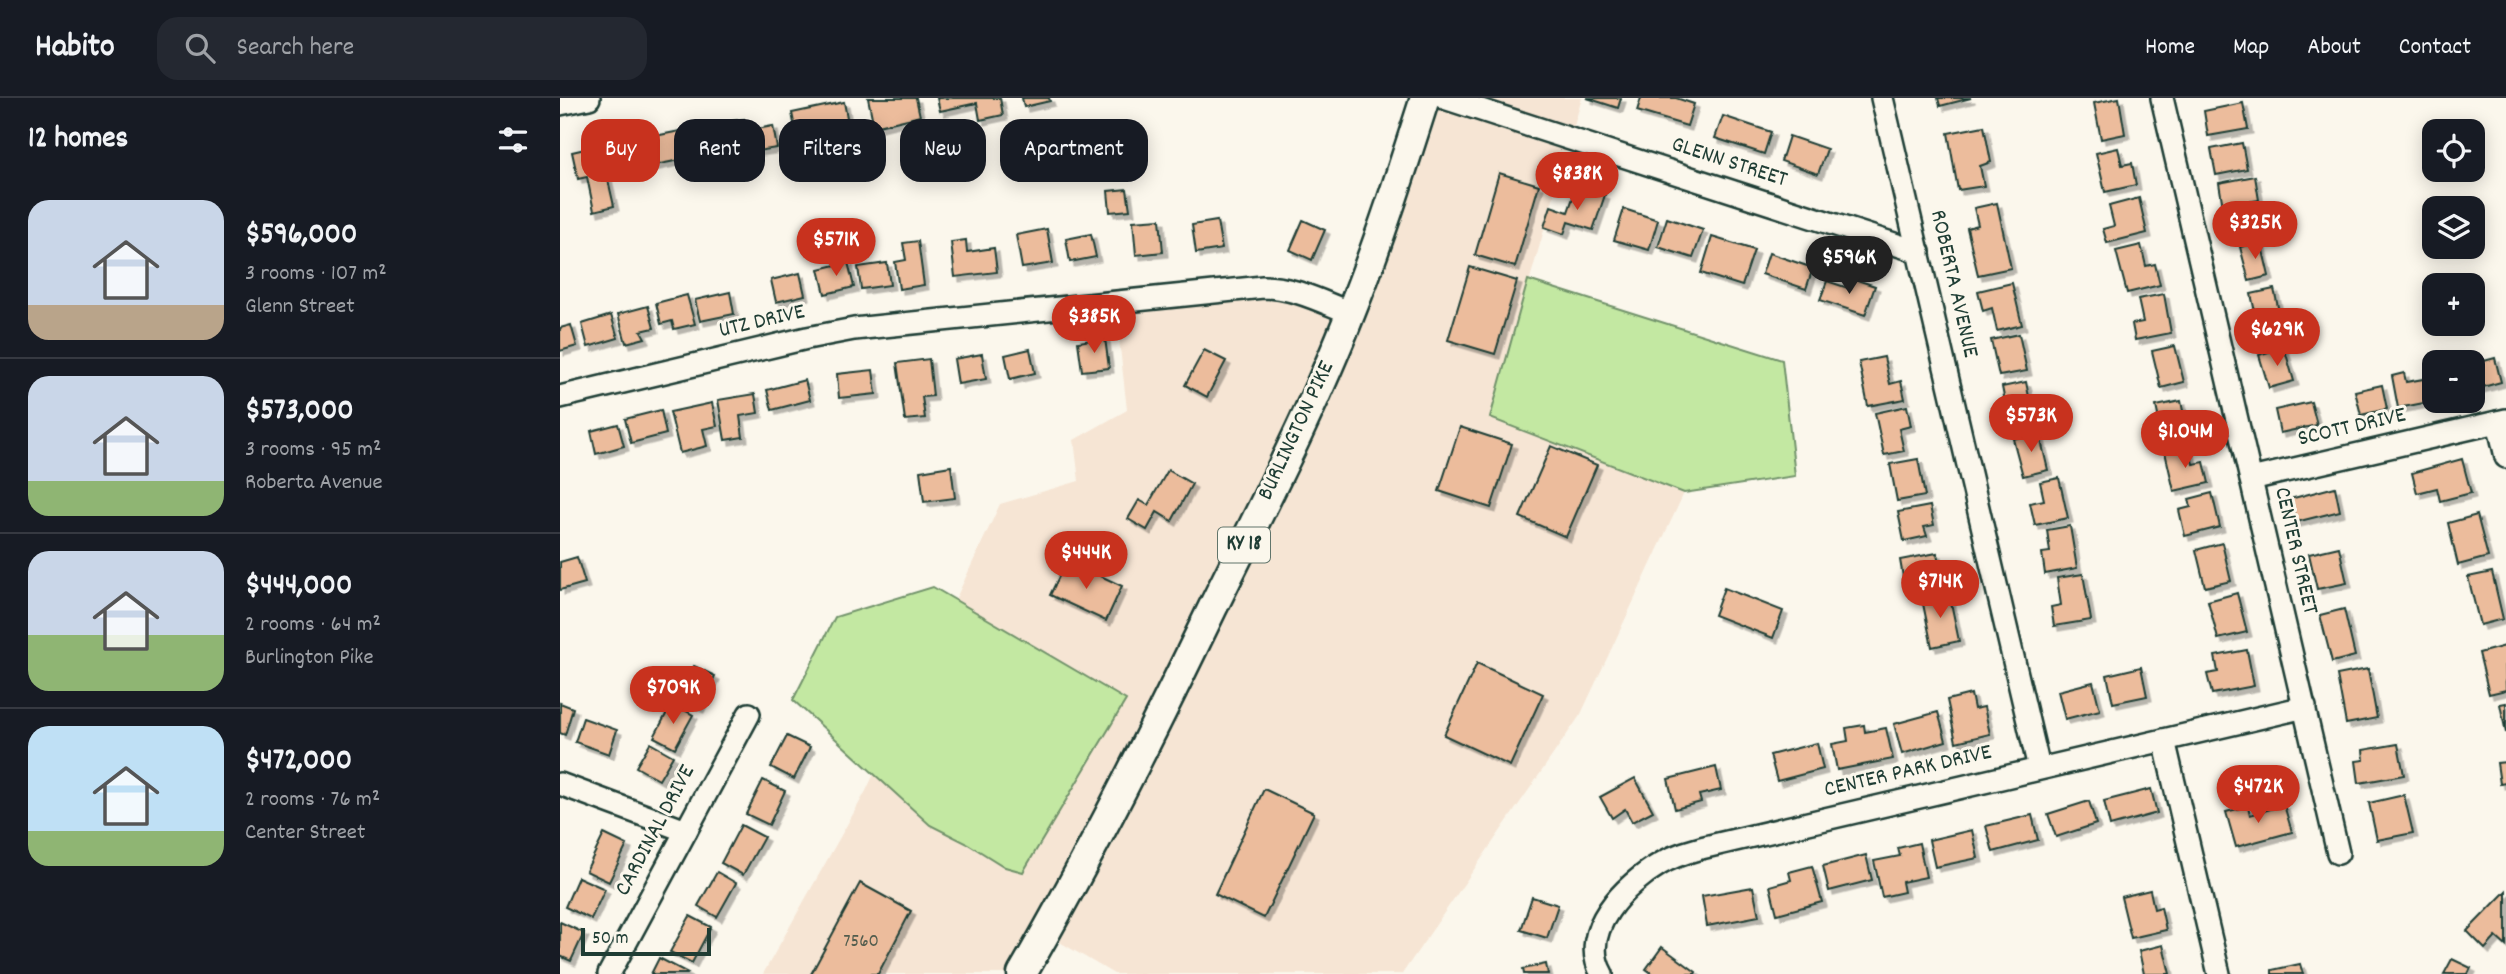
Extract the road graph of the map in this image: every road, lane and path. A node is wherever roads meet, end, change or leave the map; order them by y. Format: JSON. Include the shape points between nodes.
{"nodes":[{"id":1,"x":589,"y":98,"type":"edge"},
{"id":2,"x":1425,"y":98,"type":"edge"},
{"id":3,"x":1444,"y":98,"type":"edge"},
{"id":4,"x":1882,"y":98,"type":"edge"},
{"id":5,"x":2162,"y":98,"type":"edge"},
{"id":6,"x":560,"y":104,"type":"edge"},
{"id":7,"x":1919,"y":252,"type":"junction"},
{"id":8,"x":1351,"y":313,"type":"junction"},
{"id":9,"x":560,"y":397,"type":"edge"},
{"id":10,"x":2502,"y":421,"type":"edge"},
{"id":11,"x":2506,"y":457,"type":"edge"},
{"id":12,"x":2252,"y":478,"type":"junction"},
{"id":13,"x":2305,"y":707,"type":"junction"},
{"id":14,"x":749,"y":714,"type":"dead end"},
{"id":15,"x":2164,"y":740,"type":"junction"},
{"id":16,"x":2039,"y":768,"type":"junction"},
{"id":17,"x":560,"y":784,"type":"edge"},
{"id":18,"x":686,"y":831,"type":"junction"},
{"id":19,"x":2339,"y":853,"type":"dead end"},
{"id":20,"x":609,"y":974,"type":"edge"},
{"id":21,"x":1022,"y":974,"type":"edge"},
{"id":22,"x":1602,"y":974,"type":"edge"},
{"id":23,"x":2219,"y":974,"type":"edge"}],
"edges":[{"from":1,"to":6,"type":"street"},
{"from":2,"to":8,"type":"main road","name":"BURLINGTON PIKE","number":"KY 18"},
{"from":3,"to":7,"type":"street","name":"GLENN STREET"},
{"from":4,"to":7,"type":"street","name":"ROBERTA AVENUE"},
{"from":5,"to":12,"type":"street","name":"CENTER STREET"},
{"from":7,"to":16,"type":"street","name":"ROBERTA AVENUE"},
{"from":8,"to":9,"type":"street","name":"UTZ DRIVE","via":[[1294,291],[1263,287],[854,329]]},
{"from":8,"to":21,"type":"main road","name":"BURLINGTON PIKE","number":"KY 18","via":[[1165,708]]},
{"from":10,"to":11,"type":"street"},
{"from":10,"to":12,"type":"street","name":"SCOTT DRIVE"},
{"from":12,"to":13,"type":"street","name":"CENTER STREET"},
{"from":13,"to":15,"type":"street","name":"CENTER PARK DRIVE"},
{"from":13,"to":19,"type":"street","name":"CENTER STREET"},
{"from":14,"to":18,"type":"street","name":"CARDINAL DRIVE"},
{"from":15,"to":16,"type":"street","name":"CENTER PARK DRIVE"},
{"from":15,"to":23,"type":"street"},
{"from":16,"to":22,"type":"street","name":"CENTER PARK DRIVE","via":[[1675,856],[1642,876],[1610,908],[1598,936],[1597,960]]},
{"from":17,"to":18,"type":"street"},
{"from":18,"to":20,"type":"street","name":"CARDINAL DRIVE"}]}
